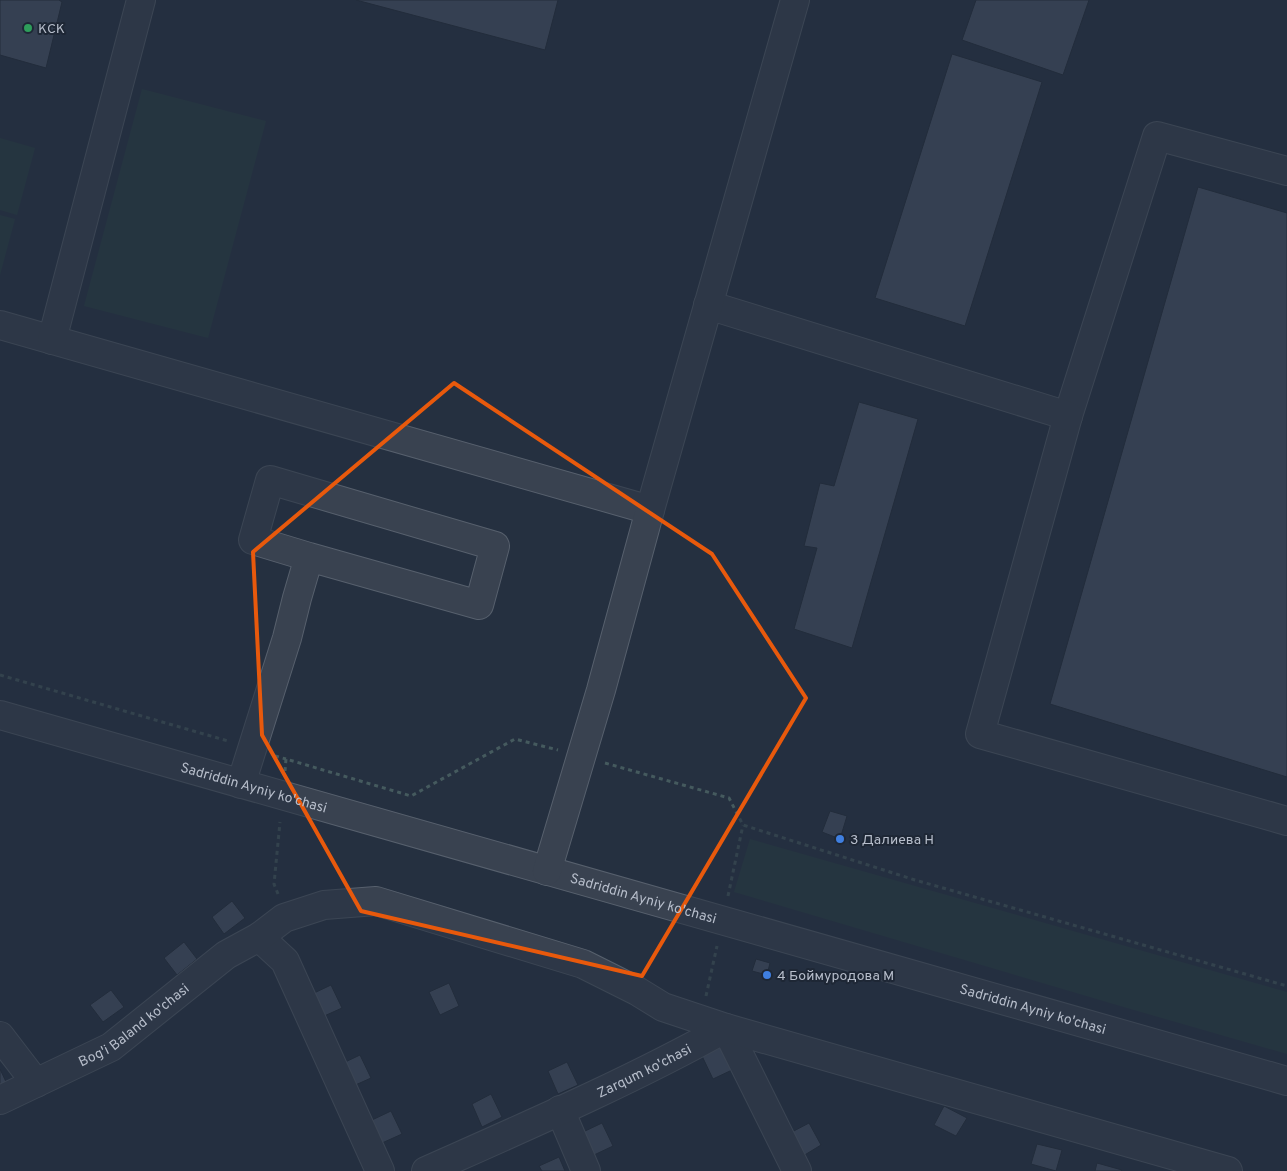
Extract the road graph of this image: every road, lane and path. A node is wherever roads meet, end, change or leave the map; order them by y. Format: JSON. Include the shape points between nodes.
{"nodes":[{"id":1,"x":141,"y":0,"type":"edge"},
{"id":2,"x":795,"y":0,"type":"edge"},
{"id":3,"x":1287,"y":171,"type":"edge"},
{"id":4,"x":708,"y":306,"type":"junction"},
{"id":5,"x":0,"y":325,"type":"edge"},
{"id":6,"x":52,"y":340,"type":"junction"},
{"id":7,"x":1068,"y":416,"type":"junction"},
{"id":8,"x":650,"y":510,"type":"junction"},
{"id":9,"x":309,"y":557,"type":"junction"},
{"id":10,"x":0,"y":675,"type":"edge"},
{"id":11,"x":0,"y":715,"type":"edge"},
{"id":12,"x":252,"y":748,"type":"junction"},
{"id":13,"x":581,"y":757,"type":"junction"},
{"id":14,"x":286,"y":759,"type":"junction"},
{"id":15,"x":241,"y":784,"type":"junction"},
{"id":16,"x":283,"y":796,"type":"junction"},
{"id":17,"x":1287,"y":821,"type":"edge"},
{"id":18,"x":547,"y":871,"type":"junction"},
{"id":19,"x":289,"y":917,"type":"junction"},
{"id":20,"x":259,"y":937,"type":"junction"},
{"id":21,"x":1287,"y":986,"type":"edge"},
{"id":22,"x":726,"y":1028,"type":"junction"},
{"id":23,"x":0,"y":1036,"type":"edge"},
{"id":24,"x":1287,"y":1081,"type":"edge"},
{"id":25,"x":36,"y":1083,"type":"junction"},
{"id":26,"x":0,"y":1100,"type":"edge"},
{"id":27,"x":560,"y":1110,"type":"junction"},
{"id":28,"x":380,"y":1171,"type":"edge"},
{"id":29,"x":426,"y":1171,"type":"edge"},
{"id":30,"x":586,"y":1171,"type":"edge"},
{"id":31,"x":798,"y":1171,"type":"edge"},
{"id":32,"x":1228,"y":1171,"type":"edge"}],
"edges":[{"from":1,"to":6,"type":"street"},
{"from":2,"to":4,"type":"street"},
{"from":3,"to":7,"type":"street","via":[[1157,136]]},
{"from":4,"to":7,"type":"street"},
{"from":4,"to":8,"type":"street"},
{"from":5,"to":6,"type":"street"},
{"from":6,"to":8,"type":"street"},
{"from":7,"to":17,"type":"street","via":[[980,734]]},
{"from":8,"to":13,"type":"street"},
{"from":9,"to":9,"type":"street","via":[[479,605],[495,546],[270,480],[253,540]]},
{"from":9,"to":12,"type":"street"},
{"from":10,"to":12,"type":"path"},
{"from":11,"to":15,"type":"street","name":"Sadriddin Ayniy ko'chasi"},
{"from":12,"to":14,"type":"path"},
{"from":12,"to":15,"type":"street"},
{"from":13,"to":14,"type":"path","via":[[515,739],[411,796]]},
{"from":13,"to":18,"type":"street"},
{"from":13,"to":21,"type":"path","via":[[729,798],[743,825],[915,880]]},
{"from":14,"to":16,"type":"path"},
{"from":15,"to":16,"type":"street","name":"Sadriddin Ayniy ko'chasi"},
{"from":16,"to":18,"type":"street","name":"Sadriddin Ayniy ko'chasi"},
{"from":16,"to":19,"type":"path","via":[[274,884]]},
{"from":18,"to":24,"type":"street","name":"Sadriddin Ayniy ko'chasi"},
{"from":19,"to":20,"type":"street","name":"Bog'i Baland ko'chasi"},
{"from":19,"to":22,"type":"street","name":"Bog'i Baland ko'chasi","via":[[324,905],[376,900],[583,964],[663,1007]]},
{"from":20,"to":25,"type":"street","name":"Bog'i Baland ko'chasi","via":[[226,955],[111,1047]]},
{"from":20,"to":28,"type":"street","via":[[285,961]]},
{"from":22,"to":27,"type":"street","name":"Zarqum ko'chasi","via":[[686,1051]]},
{"from":22,"to":31,"type":"street"},
{"from":22,"to":32,"type":"street","name":"Bog'i Baland ko'chasi"},
{"from":23,"to":25,"type":"street"},
{"from":25,"to":26,"type":"street","name":"Bog'i Baland ko'chasi"},
{"from":27,"to":29,"type":"street","name":"Zarqum ko'chasi"},
{"from":27,"to":30,"type":"street"}]}
